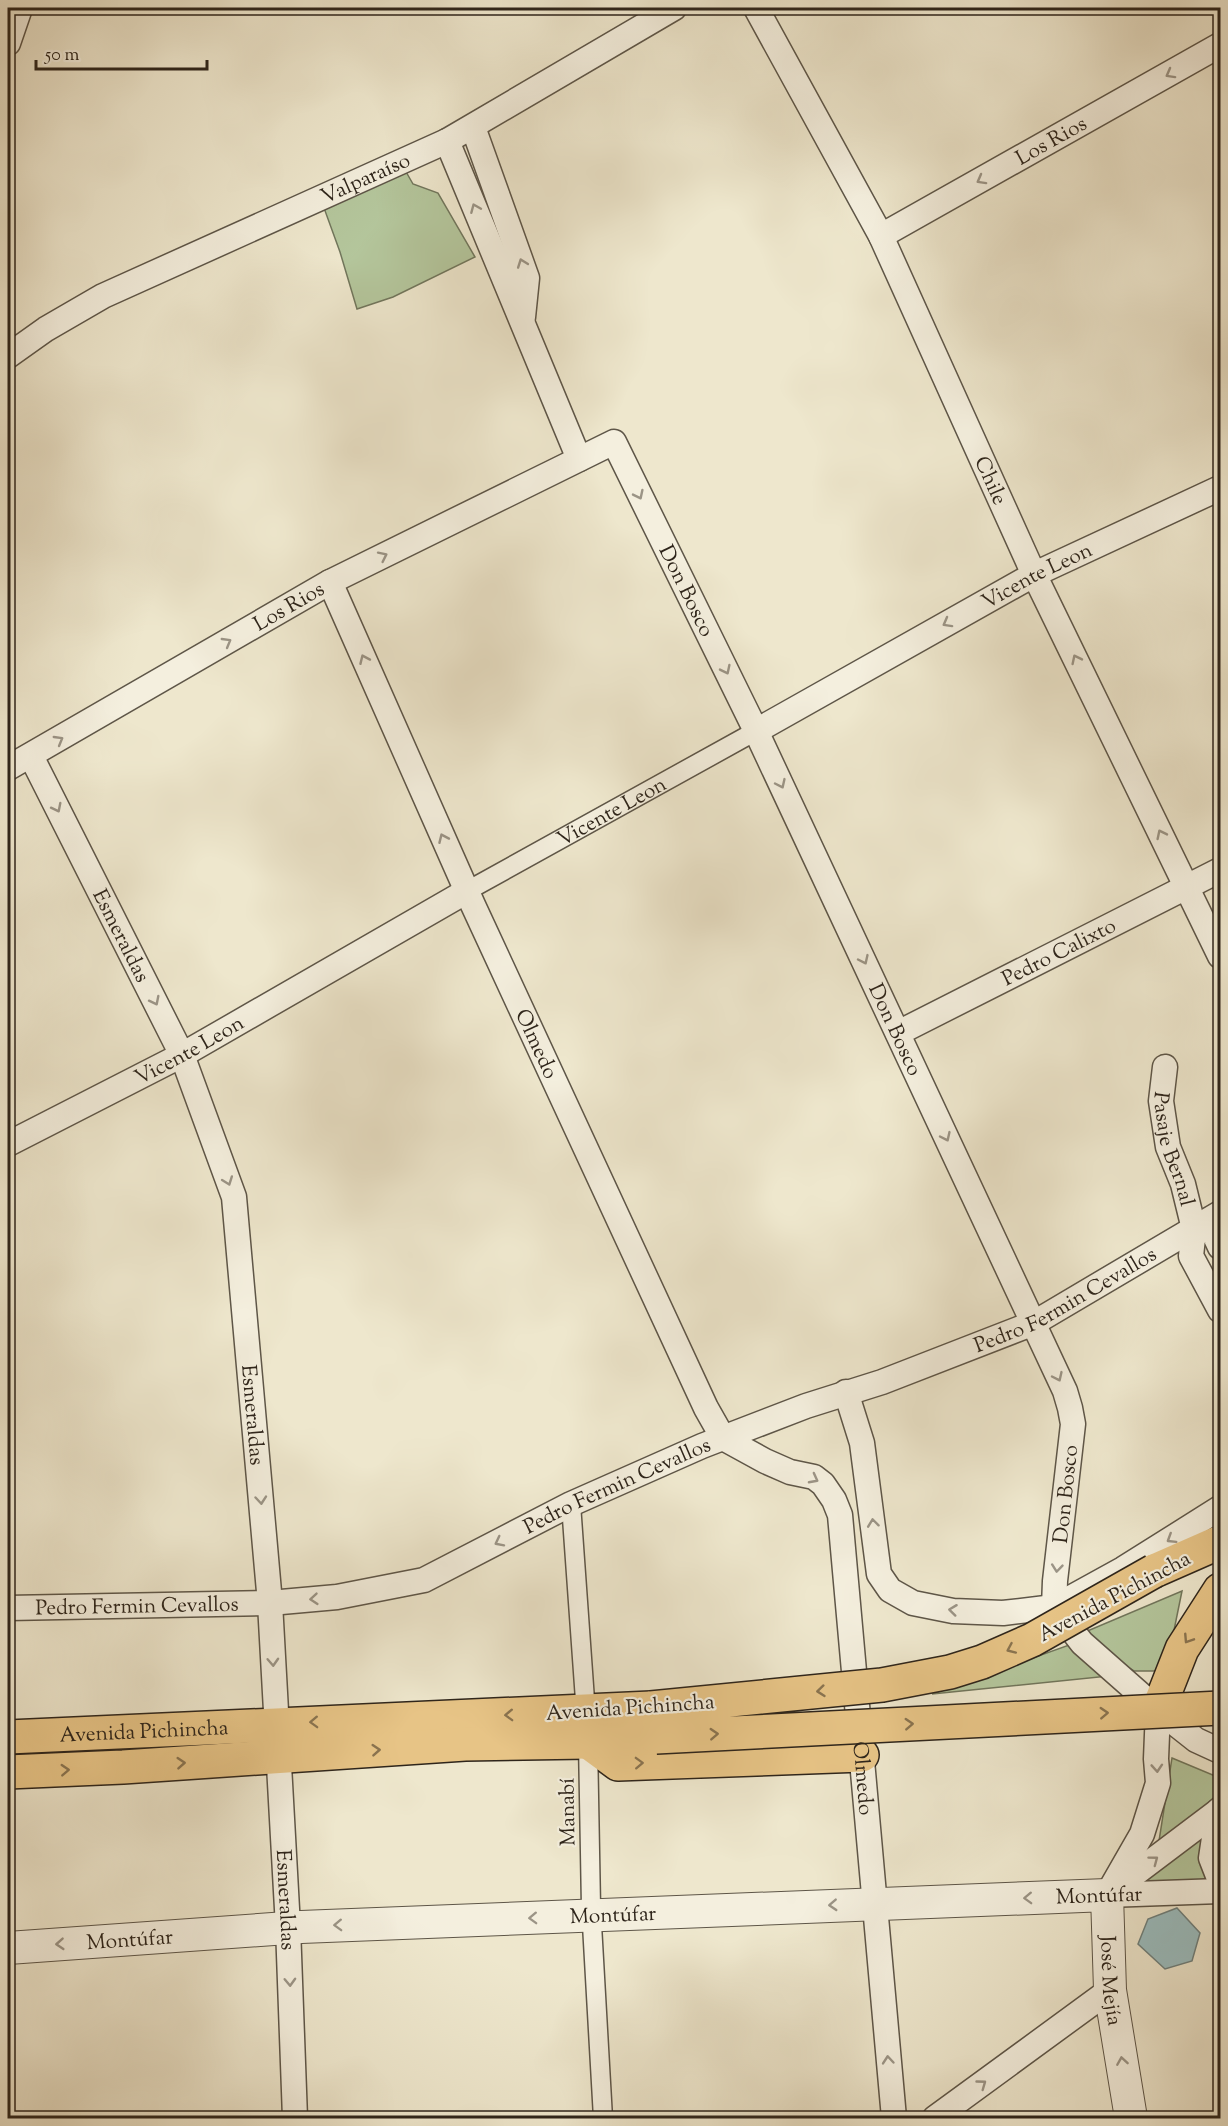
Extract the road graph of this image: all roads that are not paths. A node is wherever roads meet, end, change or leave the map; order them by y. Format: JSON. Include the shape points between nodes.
{"nodes":[{"id":1,"x":20,"y":8,"type":"edge"},
{"id":2,"x":674,"y":8,"type":"edge"},
{"id":3,"x":756,"y":8,"type":"edge"},
{"id":4,"x":8,"y":43,"type":"edge"},
{"id":5,"x":1221,"y":45,"type":"edge"},
{"id":6,"x":473,"y":127,"type":"junction"},
{"id":7,"x":447,"y":141,"type":"junction"},
{"id":8,"x":880,"y":236,"type":"junction"},
{"id":9,"x":522,"y":320,"type":"junction"},
{"id":10,"x":46,"y":329,"type":"junction"},
{"id":11,"x":8,"y":357,"type":"edge"},
{"id":12,"x":8,"y":367,"type":"edge"},
{"id":13,"x":579,"y":459,"type":"junction"},
{"id":14,"x":1221,"y":488,"type":"edge"},
{"id":15,"x":1035,"y":574,"type":"junction"},
{"id":16,"x":330,"y":582,"type":"junction"},
{"id":17,"x":756,"y":731,"type":"junction"},
{"id":18,"x":31,"y":756,"type":"junction"},
{"id":19,"x":8,"y":768,"type":"edge"},
{"id":20,"x":1221,"y":870,"type":"edge"},
{"id":21,"x":1187,"y":886,"type":"junction"},
{"id":22,"x":467,"y":891,"type":"junction"},
{"id":23,"x":1221,"y":956,"type":"edge"},
{"id":24,"x":898,"y":1033,"type":"junction"},
{"id":25,"x":182,"y":1055,"type":"junction"},
{"id":26,"x":1165,"y":1067,"type":"dead end"},
{"id":27,"x":8,"y":1144,"type":"edge"},
{"id":28,"x":1221,"y":1213,"type":"edge"},
{"id":29,"x":1194,"y":1229,"type":"junction"},
{"id":30,"x":1221,"y":1247,"type":"edge"},
{"id":31,"x":1221,"y":1310,"type":"edge"},
{"id":32,"x":1034,"y":1323,"type":"junction"},
{"id":33,"x":846,"y":1392,"type":"junction"},
{"id":34,"x":767,"y":1421,"type":"junction"},
{"id":35,"x":723,"y":1438,"type":"junction"},
{"id":36,"x":784,"y":1469,"type":"junction"},
{"id":37,"x":571,"y":1504,"type":"junction"},
{"id":38,"x":1221,"y":1508,"type":"edge"},
{"id":39,"x":1221,"y":1542,"type":"edge"},
{"id":40,"x":1221,"y":1590,"type":"edge"},
{"id":41,"x":270,"y":1603,"type":"junction"},
{"id":42,"x":1054,"y":1607,"type":"junction"},
{"id":43,"x":8,"y":1608,"type":"edge"},
{"id":44,"x":1221,"y":1708,"type":"edge"},
{"id":45,"x":1158,"y":1710,"type":"junction"},
{"id":46,"x":653,"y":1722,"type":"junction"},
{"id":47,"x":277,"y":1724,"type":"junction"},
{"id":48,"x":587,"y":1727,"type":"junction"},
{"id":49,"x":8,"y":1737,"type":"edge"},
{"id":50,"x":1221,"y":1751,"type":"edge"},
{"id":51,"x":862,"y":1755,"type":"junction"},
{"id":52,"x":279,"y":1757,"type":"junction"},
{"id":53,"x":8,"y":1772,"type":"edge"},
{"id":54,"x":1219,"y":1810,"type":"edge"},
{"id":55,"x":1221,"y":1881,"type":"edge"},
{"id":56,"x":1221,"y":1891,"type":"edge"},
{"id":57,"x":1107,"y":1895,"type":"junction"},
{"id":58,"x":874,"y":1903,"type":"junction"},
{"id":59,"x":591,"y":1916,"type":"junction"},
{"id":60,"x":288,"y":1927,"type":"junction"},
{"id":61,"x":8,"y":1948,"type":"edge"},
{"id":62,"x":1110,"y":1990,"type":"junction"},
{"id":63,"x":295,"y":2118,"type":"edge"},
{"id":64,"x":603,"y":2118,"type":"edge"},
{"id":65,"x":894,"y":2118,"type":"edge"},
{"id":66,"x":935,"y":2118,"type":"edge"},
{"id":67,"x":1131,"y":2118,"type":"edge"}],
"edges":[{"from":1,"to":4,"type":"street"},
{"from":2,"to":6,"type":"street","name":"Valparaíso"},
{"from":3,"to":8,"type":"street","name":"Chile"},
{"from":5,"to":8,"type":"street","name":"Los Rios","one_way":true},
{"from":6,"to":7,"type":"street","name":"Valparaíso"},
{"from":9,"to":6,"type":"street","one_way":true,"via":[[527,278]]},
{"from":9,"to":7,"type":"street","one_way":true},
{"from":7,"to":10,"type":"street","name":"Valparaíso","via":[[103,296]]},
{"from":8,"to":15,"type":"street","name":"Chile"},
{"from":9,"to":13,"type":"street"},
{"from":10,"to":11,"type":"street","name":"Valparaíso"},
{"from":10,"to":12,"type":"street","name":"Valparaíso"},
{"from":16,"to":13,"type":"street","name":"Los Rios","one_way":true},
{"from":13,"to":17,"type":"street","name":"Don Bosco","one_way":true,"via":[[614,442]]},
{"from":14,"to":15,"type":"street","name":"Vicente Leon"},
{"from":15,"to":17,"type":"street","name":"Vicente Leon","one_way":true},
{"from":21,"to":15,"type":"street","name":"Chile","one_way":true},
{"from":18,"to":16,"type":"street","name":"Los Rios","one_way":true},
{"from":22,"to":16,"type":"street","name":"Olmedo","one_way":true},
{"from":17,"to":22,"type":"street","name":"Vicente Leon"},
{"from":17,"to":24,"type":"street","name":"Don Bosco","one_way":true},
{"from":18,"to":19,"type":"street","name":"Los Rios"},
{"from":18,"to":25,"type":"street","name":"Esmeraldas","one_way":true},
{"from":20,"to":21,"type":"street","name":"Pedro Calixto"},
{"from":21,"to":23,"type":"street","name":"Chile"},
{"from":21,"to":24,"type":"street","name":"Pedro Calixto"},
{"from":22,"to":25,"type":"street","name":"Vicente Leon"},
{"from":22,"to":35,"type":"street","name":"Olmedo"},
{"from":24,"to":32,"type":"street","name":"Don Bosco","one_way":true},
{"from":25,"to":27,"type":"street","name":"Vicente Leon"},
{"from":25,"to":41,"type":"street","name":"Esmeraldas","one_way":true,"via":[[234,1197]]},
{"from":26,"to":29,"type":"street","name":"Pasaje Bernal","via":[[1161,1101],[1168,1147],[1183,1184]]},
{"from":28,"to":29,"type":"street"},
{"from":29,"to":30,"type":"street","via":[[1213,1232]]},
{"from":29,"to":31,"type":"street","via":[[1191,1256]]},
{"from":29,"to":32,"type":"street","name":"Pedro Fermin Cevallos"},
{"from":32,"to":33,"type":"street","name":"Pedro Fermin Cevallos","via":[[882,1382]]},
{"from":32,"to":42,"type":"street","name":"Don Bosco","one_way":true,"via":[[1065,1391],[1073,1424]]},
{"from":33,"to":34,"type":"street","name":"Pedro Fermin Cevallos"},
{"from":42,"to":33,"type":"street","name":"Avenida Pichincha","one_way":true,"via":[[1003,1613],[953,1611],[913,1603],[890,1590],[879,1574],[862,1443]]},
{"from":34,"to":35,"type":"street","name":"Pedro Fermin Cevallos"},
{"from":34,"to":36,"type":"street","via":[[761,1432],[763,1443]]},
{"from":35,"to":36,"type":"street","name":"Olmedo"},
{"from":35,"to":37,"type":"street","name":"Pedro Fermin Cevallos"},
{"from":36,"to":51,"type":"street","name":"Olmedo","one_way":true,"via":[[814,1477],[823,1484],[840,1515]]},
{"from":37,"to":41,"type":"street","name":"Pedro Fermin Cevallos","one_way":true,"via":[[424,1580]]},
{"from":37,"to":48,"type":"street","name":"Manabí"},
{"from":38,"to":42,"type":"street","name":"Avenida Pichincha","one_way":true},
{"from":39,"to":46,"type":"main road","name":"Avenida Pichincha","one_way":true,"bridge":true,"via":[[1154,1571],[1032,1640],[982,1662],[882,1685]]},
{"from":40,"to":45,"type":"main road","one_way":true,"via":[[1182,1649]]},
{"from":41,"to":43,"type":"street","name":"Pedro Fermin Cevallos"},
{"from":41,"to":47,"type":"street","name":"Esmeraldas","one_way":true},
{"from":42,"to":45,"type":"street","via":[[1082,1643]]},
{"from":46,"to":44,"type":"main road","name":"Avenida Pichincha","one_way":true,"bridge":true},
{"from":45,"to":50,"type":"street","via":[[1196,1740]]},
{"from":45,"to":57,"type":"street","one_way":true,"via":[[1158,1783],[1142,1834]]},
{"from":46,"to":48,"type":"main road","name":"Avenida Pichincha"},
{"from":48,"to":47,"type":"main road","name":"Avenida Pichincha","one_way":true},
{"from":47,"to":49,"type":"main road","name":"Avenida Pichincha"},
{"from":47,"to":52,"type":"street","name":"Esmeraldas"},
{"from":48,"to":51,"type":"main road","one_way":true,"via":[[618,1764]]},
{"from":52,"to":48,"type":"main road","name":"Avenida Pichincha","one_way":true,"via":[[465,1744]]},
{"from":48,"to":59,"type":"street","name":"Manabí"},
{"from":51,"to":58,"type":"street","name":"Olmedo"},
{"from":53,"to":52,"type":"main road","name":"Avenida Pichincha","one_way":true},
{"from":52,"to":60,"type":"street","name":"Esmeraldas"},
{"from":54,"to":55,"type":"street","via":[[1211,1858]]},
{"from":57,"to":54,"type":"street","one_way":true},
{"from":56,"to":57,"type":"street","name":"Montúfar"},
{"from":57,"to":58,"type":"street","name":"Montúfar","one_way":true},
{"from":57,"to":62,"type":"street","name":"José Mejía"},
{"from":58,"to":59,"type":"street","name":"Montúfar","one_way":true},
{"from":65,"to":58,"type":"street","name":"Olmedo","one_way":true},
{"from":59,"to":60,"type":"street","name":"Montúfar","one_way":true},
{"from":59,"to":64,"type":"street","name":"Manabí"},
{"from":60,"to":61,"type":"street","name":"Montúfar","one_way":true},
{"from":60,"to":63,"type":"street","name":"Esmeraldas","one_way":true},
{"from":66,"to":62,"type":"street","one_way":true},
{"from":67,"to":62,"type":"street","name":"José Mejía","one_way":true}]}
